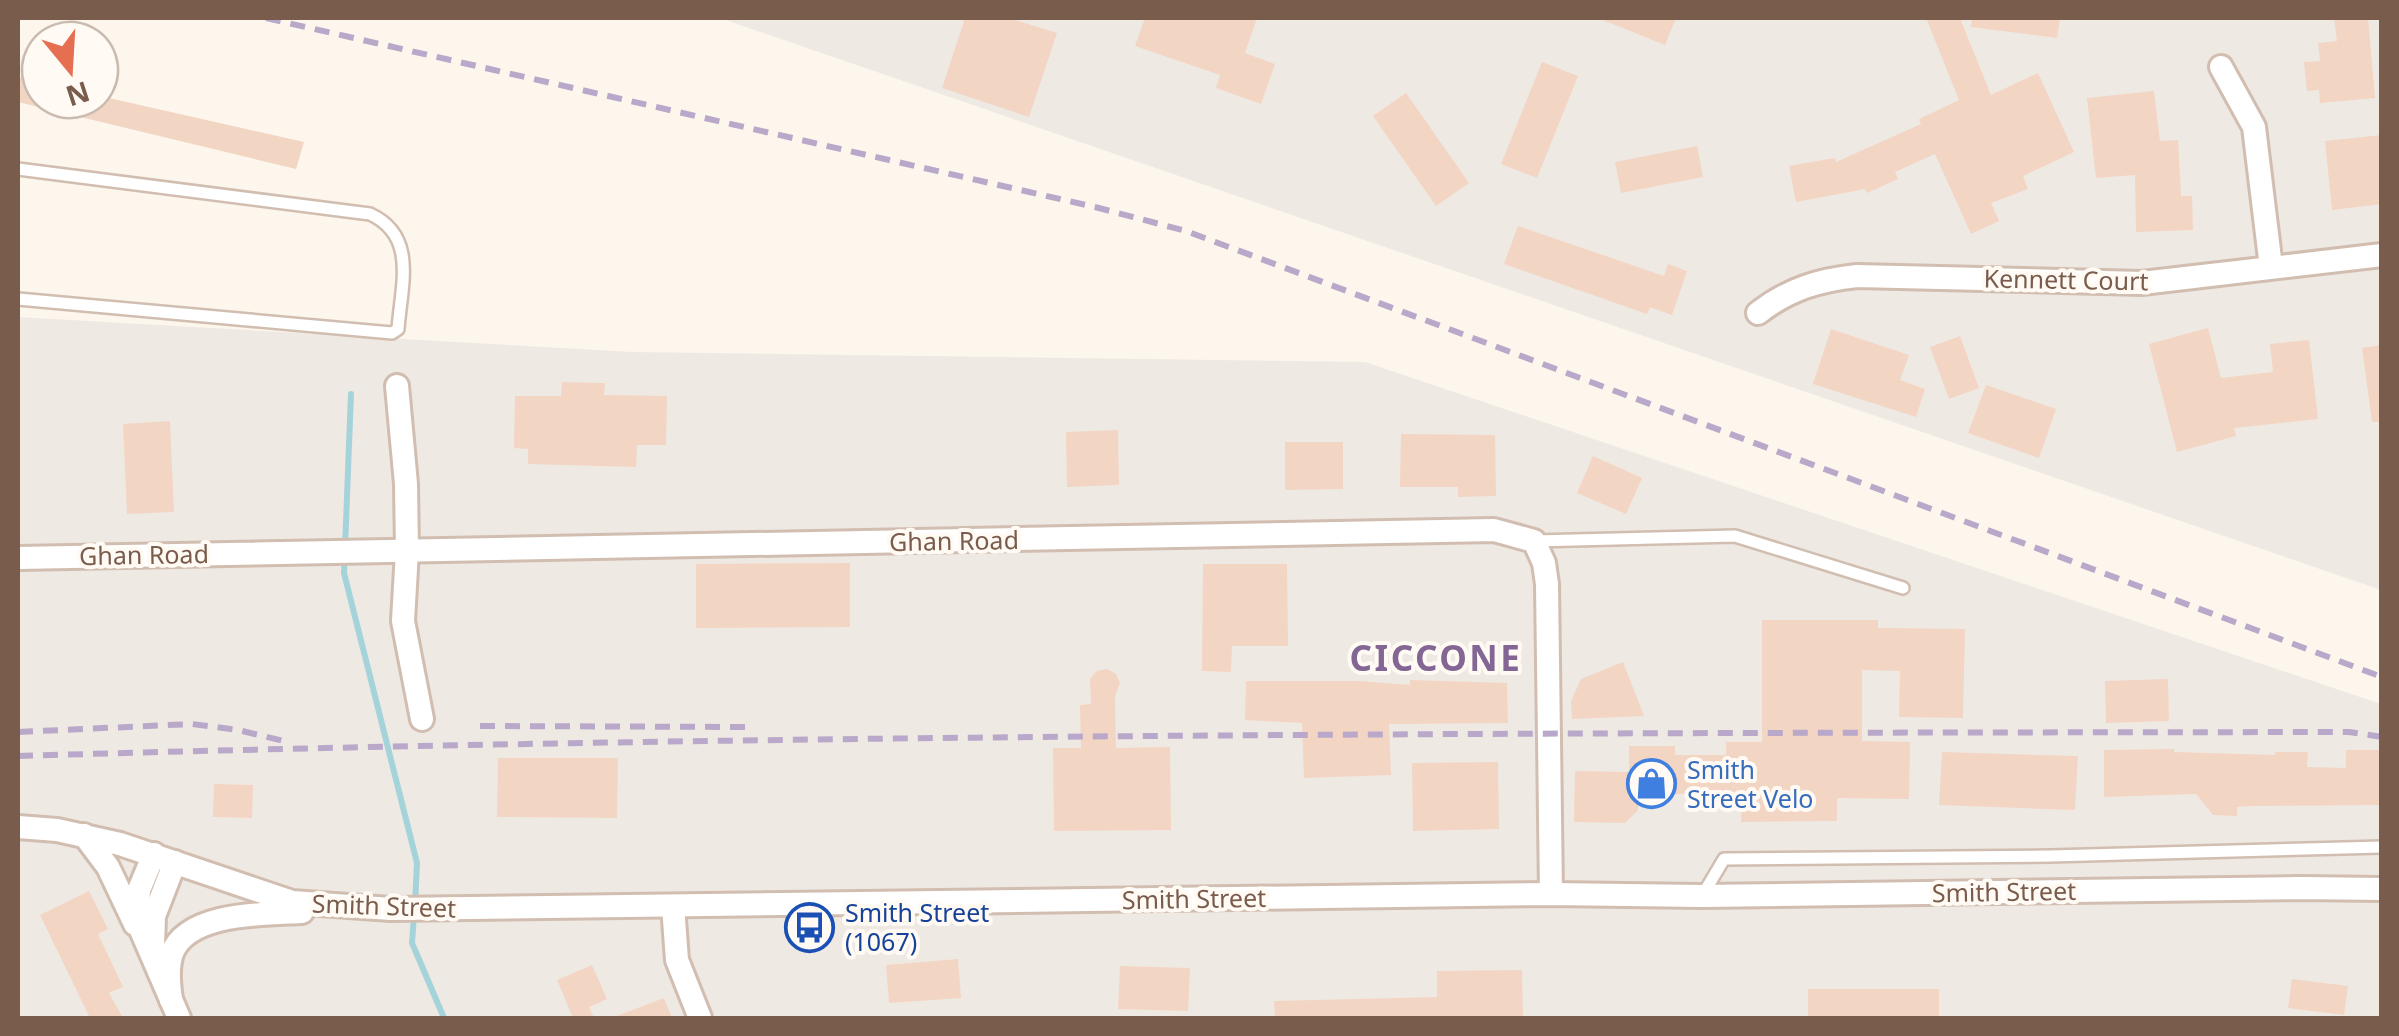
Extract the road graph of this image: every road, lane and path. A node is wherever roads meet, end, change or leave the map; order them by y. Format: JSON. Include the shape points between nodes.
{"nodes":[{"id":1,"x":2220,"y":67,"type":"dead end"},
{"id":2,"x":18,"y":169,"type":"edge"},
{"id":3,"x":2382,"y":255,"type":"edge"},
{"id":4,"x":2271,"y":268,"type":"junction"},
{"id":5,"x":18,"y":300,"type":"edge"},
{"id":6,"x":1758,"y":313,"type":"dead end"},
{"id":7,"x":397,"y":386,"type":"dead end"},
{"id":8,"x":1534,"y":541,"type":"junction"},
{"id":9,"x":408,"y":551,"type":"junction"},
{"id":10,"x":18,"y":558,"type":"edge"},
{"id":11,"x":1903,"y":588,"type":"dead end"},
{"id":12,"x":422,"y":719,"type":"dead end"},
{"id":13,"x":18,"y":828,"type":"edge"},
{"id":14,"x":84,"y":835,"type":"junction"},
{"id":15,"x":2382,"y":847,"type":"edge"},
{"id":16,"x":164,"y":858,"type":"junction"},
{"id":17,"x":2382,"y":890,"type":"edge"},
{"id":18,"x":1551,"y":894,"type":"junction"},
{"id":19,"x":1702,"y":896,"type":"junction"},
{"id":20,"x":673,"y":906,"type":"junction"},
{"id":21,"x":355,"y":908,"type":"junction"},
{"id":22,"x":166,"y":989,"type":"edge"},
{"id":23,"x":700,"y":1018,"type":"edge"}],
"edges":[{"from":1,"to":4,"type":"street","via":[[2254,127]]},
{"from":2,"to":5,"type":"lane","via":[[370,214],[395,232],[403,261],[398,328],[392,333]]},
{"from":3,"to":4,"type":"street","name":"Kennett Court"},
{"from":4,"to":6,"type":"street","name":"Kennett Court","via":[[2142,283],[1857,276],[1797,288]]},
{"from":7,"to":9,"type":"street"},
{"from":8,"to":9,"type":"street","name":"Ghan Road","via":[[1494,530]]},
{"from":8,"to":11,"type":"lane","via":[[1735,536]]},
{"from":8,"to":18,"type":"street","via":[[1546,584]]},
{"from":9,"to":10,"type":"street","name":"Ghan Road"},
{"from":9,"to":12,"type":"street","via":[[403,621]]},
{"from":13,"to":14,"type":"street","name":"Smith Street"},
{"from":14,"to":16,"type":"street","name":"Smith Street"},
{"from":14,"to":22,"type":"street","via":[[108,867]]},
{"from":15,"to":19,"type":"lane","via":[[1724,858]]},
{"from":16,"to":21,"type":"street","name":"Smith Street","via":[[292,902]]},
{"from":16,"to":22,"type":"street","via":[[152,928]]},
{"from":17,"to":19,"type":"street","name":"Smith Street"},
{"from":18,"to":19,"type":"street","name":"Smith Street"},
{"from":18,"to":20,"type":"street","name":"Smith Street"},
{"from":20,"to":21,"type":"street","name":"Smith Street"},
{"from":20,"to":23,"type":"street","via":[[678,960]]},
{"from":21,"to":22,"type":"street","via":[[198,926],[173,951]]}]}
